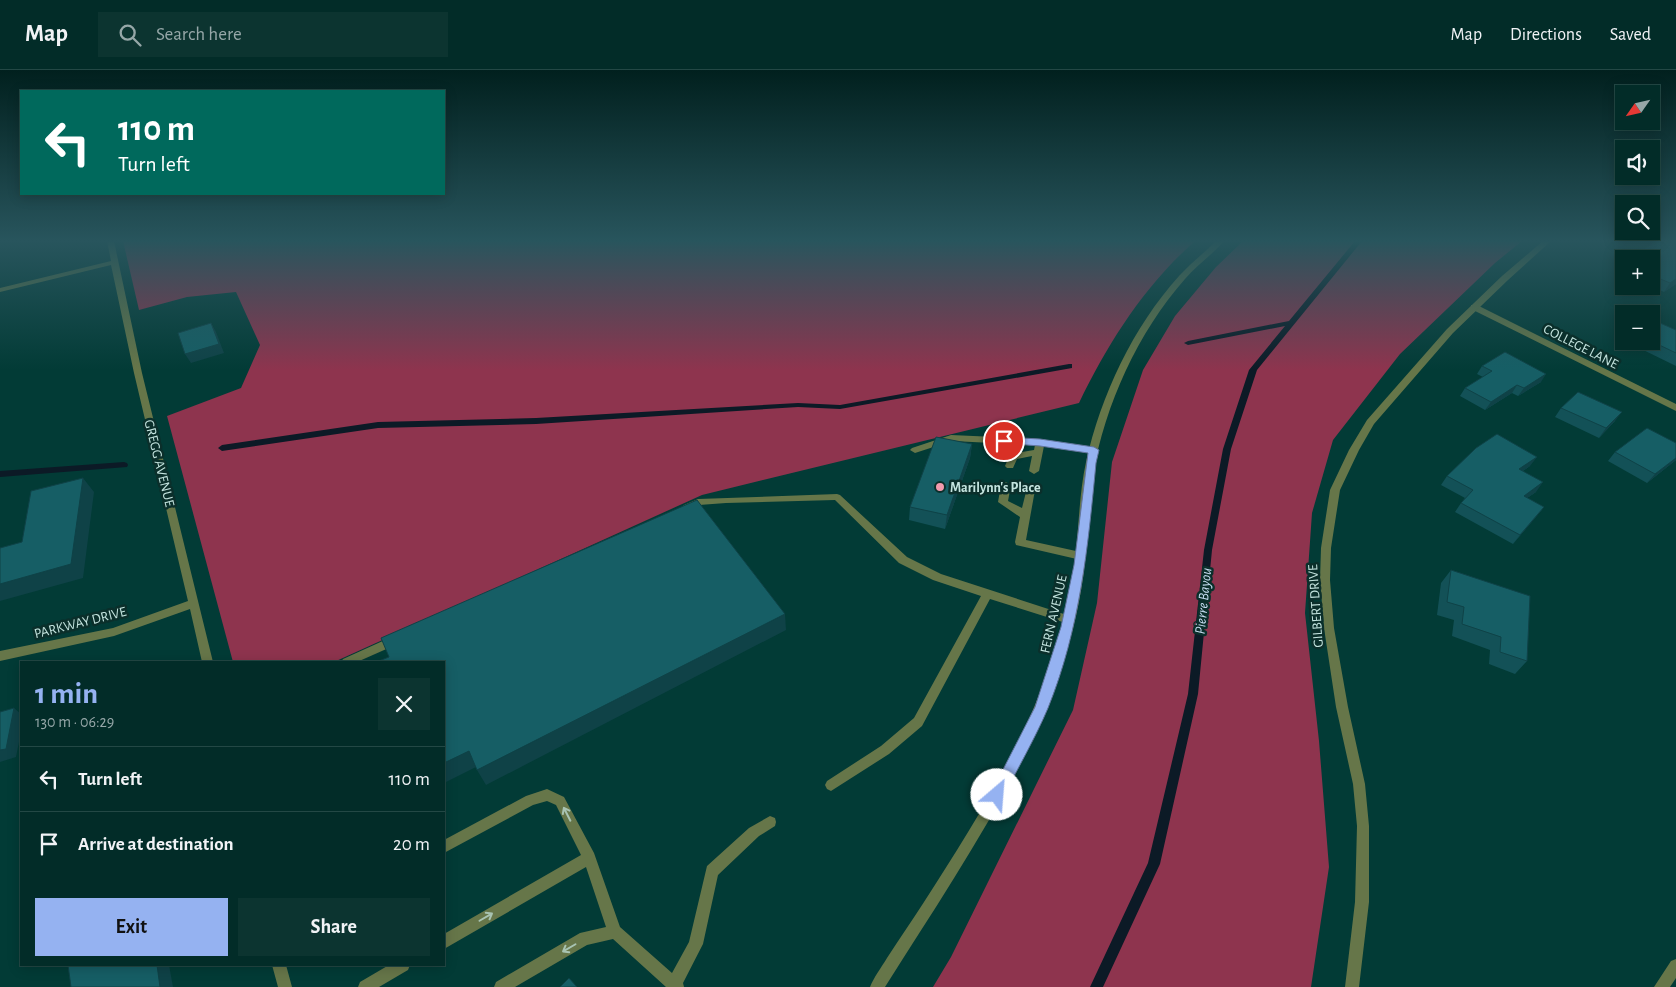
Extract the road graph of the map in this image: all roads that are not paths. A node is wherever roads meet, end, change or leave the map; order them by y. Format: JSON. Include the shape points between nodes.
{"nodes":[{"id":1,"x":25,"y":284,"type":"edge"},
{"id":2,"x":119,"y":284,"type":"edge"},
{"id":3,"x":1176,"y":284,"type":"edge"},
{"id":4,"x":1500,"y":284,"type":"edge"},
{"id":5,"x":0,"y":290,"type":"edge"},
{"id":6,"x":1474,"y":307,"type":"junction"},
{"id":7,"x":1676,"y":408,"type":"edge"},
{"id":8,"x":1039,"y":447,"type":"junction"},
{"id":9,"x":914,"y":450,"type":"dead end"},
{"id":10,"x":1094,"y":450,"type":"junction"},
{"id":11,"x":1010,"y":466,"type":"dead end"},
{"id":12,"x":1034,"y":471,"type":"dead end"},
{"id":13,"x":1006,"y":484,"type":"dead end"},
{"id":14,"x":1030,"y":490,"type":"dead end"},
{"id":15,"x":675,"y":512,"type":"edge"},
{"id":16,"x":1025,"y":515,"type":"junction"},
{"id":17,"x":1081,"y":556,"type":"junction"},
{"id":18,"x":988,"y":593,"type":"junction"},
{"id":19,"x":193,"y":602,"type":"junction"},
{"id":20,"x":1069,"y":620,"type":"junction"},
{"id":21,"x":409,"y":634,"type":"edge"},
{"id":22,"x":0,"y":656,"type":"edge"},
{"id":23,"x":208,"y":661,"type":"edge"},
{"id":24,"x":349,"y":661,"type":"edge"},
{"id":25,"x":830,"y":785,"type":"dead end"},
{"id":26,"x":770,"y":822,"type":"dead end"},
{"id":27,"x":445,"y":846,"type":"edge"},
{"id":28,"x":589,"y":858,"type":"junction"},
{"id":29,"x":614,"y":932,"type":"junction"},
{"id":30,"x":445,"y":941,"type":"edge"},
{"id":31,"x":280,"y":966,"type":"edge"},
{"id":32,"x":401,"y":966,"type":"edge"},
{"id":33,"x":1676,"y":966,"type":"edge"},
{"id":34,"x":676,"y":985,"type":"edge"},
{"id":35,"x":285,"y":987,"type":"edge"},
{"id":36,"x":365,"y":987,"type":"edge"},
{"id":37,"x":501,"y":987,"type":"edge"},
{"id":38,"x":877,"y":987,"type":"edge"},
{"id":39,"x":1352,"y":987,"type":"edge"},
{"id":40,"x":1661,"y":987,"type":"edge"}],
"edges":[{"from":1,"to":5,"type":"street"},
{"from":2,"to":19,"type":"street","name":"GREGG AVENUE"},
{"from":3,"to":10,"type":"street","name":"FERN AVENUE","via":[[1149,321],[1122,370]]},
{"from":4,"to":6,"type":"street","name":"GILBERT DRIVE"},
{"from":6,"to":7,"type":"street","name":"COLLEGE LANE"},
{"from":6,"to":39,"type":"street","name":"GILBERT DRIVE","via":[[1370,422],[1335,490],[1326,548],[1325,580],[1342,707],[1363,826],[1362,902]]},
{"from":8,"to":9,"type":"street","via":[[951,438]]},
{"from":8,"to":10,"type":"street"},
{"from":8,"to":11,"type":"street","via":[[1013,456]]},
{"from":8,"to":12,"type":"street"},
{"from":10,"to":17,"type":"street","name":"FERN AVENUE"},
{"from":13,"to":16,"type":"street","via":[[1003,502]]},
{"from":14,"to":16,"type":"street"},
{"from":15,"to":18,"type":"street","via":[[698,502],[837,497],[903,560],[937,577]]},
{"from":16,"to":17,"type":"street","via":[[1020,542]]},
{"from":17,"to":20,"type":"street","name":"FERN AVENUE"},
{"from":18,"to":20,"type":"street"},
{"from":18,"to":25,"type":"street","via":[[918,722],[885,750]]},
{"from":19,"to":22,"type":"street","name":"PARKWAY DRIVE","via":[[114,632]]},
{"from":19,"to":23,"type":"street","name":"GREGG AVENUE"},
{"from":20,"to":38,"type":"street","name":"FERN AVENUE","via":[[1041,708],[997,795]]},
{"from":21,"to":24,"type":"street"},
{"from":26,"to":34,"type":"street","via":[[754,832],[712,871],[696,944]]},
{"from":28,"to":27,"type":"street","one_way":true,"via":[[560,801],[547,795],[530,800]]},
{"from":28,"to":29,"type":"street"},
{"from":30,"to":28,"type":"street","one_way":true},
{"from":29,"to":34,"type":"street"},
{"from":29,"to":37,"type":"street","one_way":true,"via":[[585,938]]},
{"from":31,"to":35,"type":"street"},
{"from":32,"to":36,"type":"street"},
{"from":33,"to":40,"type":"street"}]}
